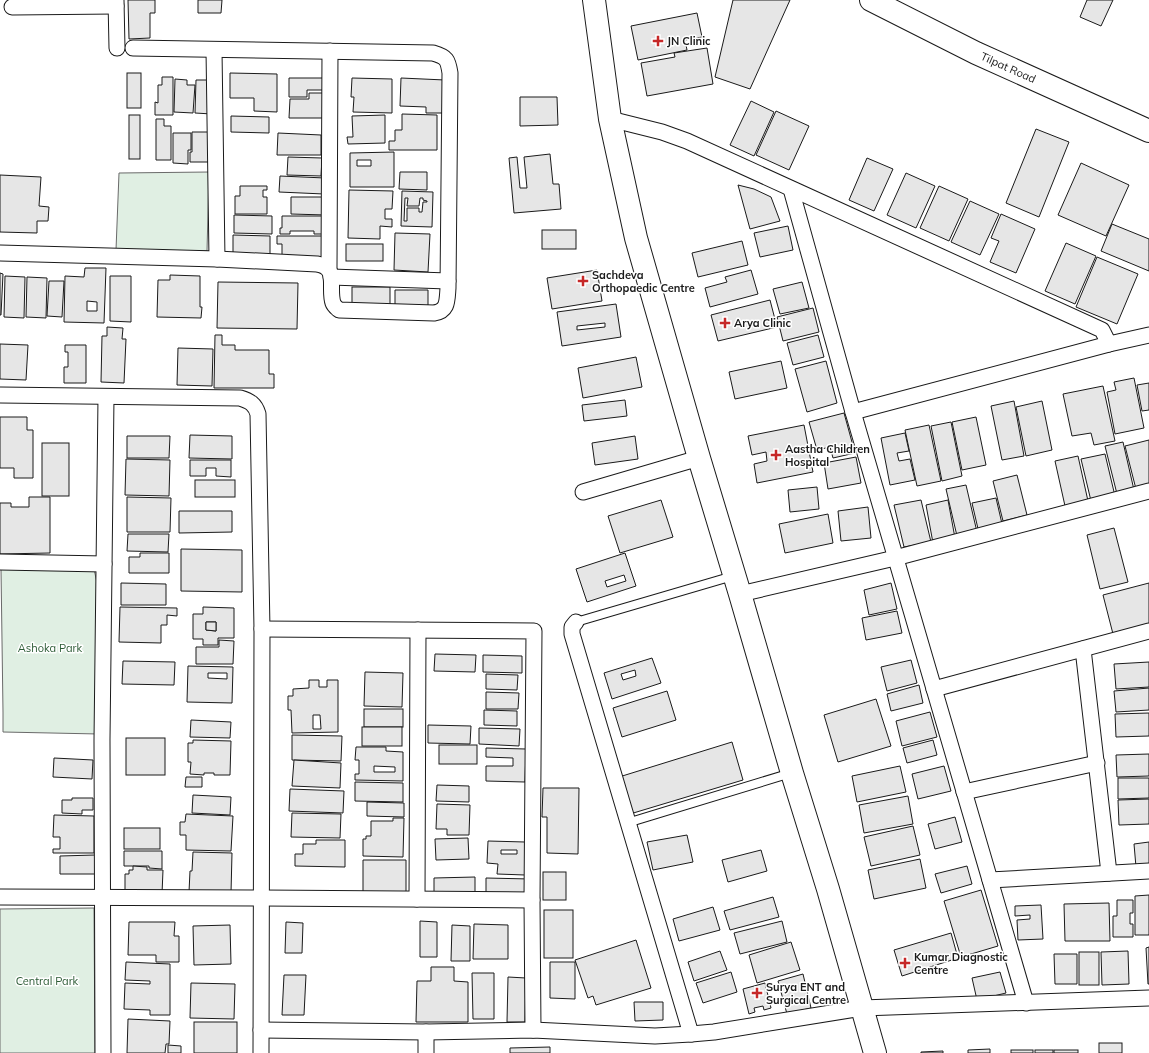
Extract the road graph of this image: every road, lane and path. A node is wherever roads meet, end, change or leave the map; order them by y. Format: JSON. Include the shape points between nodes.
{"nodes":[{"id":1,"x":594,"y":0,"type":"edge"},
{"id":2,"x":872,"y":0,"type":"edge"},
{"id":3,"x":116,"y":3,"type":"edge"},
{"id":4,"x":12,"y":7,"type":"dead end"},
{"id":5,"x":117,"y":48,"type":"dead end"},
{"id":6,"x":133,"y":48,"type":"dead end"},
{"id":7,"x":214,"y":50,"type":"junction"},
{"id":8,"x":330,"y":52,"type":"junction"},
{"id":9,"x":610,"y":119,"type":"junction"},
{"id":10,"x":1149,"y":131,"type":"edge"},
{"id":11,"x":791,"y":189,"type":"junction"},
{"id":12,"x":0,"y":253,"type":"edge"},
{"id":13,"x":217,"y":259,"type":"junction"},
{"id":14,"x":330,"y":273,"type":"junction"},
{"id":15,"x":448,"y":281,"type":"junction"},
{"id":16,"x":1149,"y":335,"type":"edge"},
{"id":17,"x":1109,"y":344,"type":"junction"},
{"id":18,"x":0,"y":395,"type":"edge"},
{"id":19,"x":106,"y":397,"type":"junction"},
{"id":20,"x":853,"y":412,"type":"junction"},
{"id":21,"x":699,"y":458,"type":"junction"},
{"id":22,"x":1149,"y":491,"type":"edge"},
{"id":23,"x":583,"y":492,"type":"dead end"},
{"id":24,"x":895,"y":558,"type":"junction"},
{"id":25,"x":0,"y":562,"type":"edge"},
{"id":26,"x":104,"y":564,"type":"junction"},
{"id":27,"x":738,"y":584,"type":"junction"},
{"id":28,"x":576,"y":622,"type":"joint"},
{"id":29,"x":262,"y":629,"type":"junction"},
{"id":30,"x":418,"y":630,"type":"junction"},
{"id":31,"x":1149,"y":631,"type":"edge"},
{"id":32,"x":1084,"y":649,"type":"junction"},
{"id":33,"x":934,"y":689,"type":"junction"},
{"id":34,"x":1097,"y":763,"type":"junction"},
{"id":35,"x":792,"y":773,"type":"junction"},
{"id":36,"x":964,"y":792,"type":"junction"},
{"id":37,"x":627,"y":823,"type":"junction"},
{"id":38,"x":1149,"y":871,"type":"edge"},
{"id":39,"x":1109,"y":873,"type":"junction"},
{"id":40,"x":990,"y":880,"type":"junction"},
{"id":41,"x":0,"y":897,"type":"edge"},
{"id":42,"x":103,"y":897,"type":"junction"},
{"id":43,"x":262,"y":898,"type":"junction"},
{"id":44,"x":417,"y":899,"type":"junction"},
{"id":45,"x":532,"y":900,"type":"junction"},
{"id":46,"x":1149,"y":998,"type":"edge"},
{"id":47,"x":1026,"y":1002,"type":"junction"},
{"id":48,"x":862,"y":1008,"type":"junction"},
{"id":49,"x":261,"y":1030,"type":"junction"},
{"id":50,"x":534,"y":1030,"type":"junction"},
{"id":51,"x":426,"y":1032,"type":"junction"},
{"id":52,"x":691,"y":1034,"type":"junction"},
{"id":53,"x":103,"y":1053,"type":"edge"},
{"id":54,"x":261,"y":1053,"type":"edge"},
{"id":55,"x":426,"y":1053,"type":"edge"},
{"id":56,"x":875,"y":1053,"type":"edge"}],
"edges":[{"from":1,"to":9,"type":"street"},
{"from":2,"to":10,"type":"street","name":"Tilpat Road","via":[[976,53]]},
{"from":3,"to":4,"type":"street"},
{"from":3,"to":5,"type":"street"},
{"from":6,"to":7,"type":"street"},
{"from":7,"to":8,"type":"street"},
{"from":7,"to":13,"type":"street"},
{"from":8,"to":14,"type":"street"},
{"from":8,"to":15,"type":"street","via":[[433,53],[444,57],[448,62]]},
{"from":9,"to":11,"type":"street","via":[[687,141]]},
{"from":9,"to":21,"type":"street","via":[[636,238]]},
{"from":11,"to":17,"type":"street","via":[[1102,330]]},
{"from":11,"to":20,"type":"street"},
{"from":12,"to":13,"type":"street"},
{"from":13,"to":14,"type":"street","via":[[322,264]]},
{"from":14,"to":15,"type":"street"},
{"from":14,"to":15,"type":"street","via":[[334,304],[339,310],[440,312],[446,305]]},
{"from":16,"to":17,"type":"street"},
{"from":17,"to":20,"type":"street"},
{"from":18,"to":19,"type":"street"},
{"from":19,"to":26,"type":"street"},
{"from":19,"to":29,"type":"street","via":[[240,398],[256,407]]},
{"from":20,"to":24,"type":"street"},
{"from":21,"to":23,"type":"street"},
{"from":21,"to":27,"type":"street"},
{"from":22,"to":24,"type":"street"},
{"from":24,"to":27,"type":"street"},
{"from":24,"to":33,"type":"street"},
{"from":25,"to":26,"type":"street"},
{"from":26,"to":42,"type":"street"},
{"from":27,"to":28,"type":"lane"},
{"from":27,"to":35,"type":"street"},
{"from":28,"to":37,"type":"street","via":[[572,627],[572,634]]},
{"from":29,"to":30,"type":"street"},
{"from":29,"to":43,"type":"street"},
{"from":30,"to":44,"type":"street"},
{"from":30,"to":45,"type":"street","via":[[534,631]]},
{"from":31,"to":32,"type":"street"},
{"from":32,"to":33,"type":"street"},
{"from":32,"to":34,"type":"street"},
{"from":33,"to":36,"type":"street"},
{"from":34,"to":36,"type":"street"},
{"from":34,"to":39,"type":"street"},
{"from":35,"to":37,"type":"lane"},
{"from":35,"to":48,"type":"street"},
{"from":36,"to":40,"type":"street"},
{"from":37,"to":52,"type":"street"},
{"from":38,"to":39,"type":"street"},
{"from":39,"to":40,"type":"street"},
{"from":40,"to":47,"type":"street"},
{"from":41,"to":42,"type":"street"},
{"from":42,"to":43,"type":"street"},
{"from":42,"to":53,"type":"street"},
{"from":43,"to":44,"type":"street"},
{"from":43,"to":49,"type":"street"},
{"from":44,"to":45,"type":"street"},
{"from":45,"to":50,"type":"street"},
{"from":46,"to":47,"type":"street"},
{"from":47,"to":48,"type":"street"},
{"from":48,"to":52,"type":"street"},
{"from":48,"to":56,"type":"street"},
{"from":49,"to":51,"type":"street"},
{"from":49,"to":54,"type":"street"},
{"from":50,"to":51,"type":"street"},
{"from":50,"to":52,"type":"street","via":[[655,1036]]},
{"from":51,"to":55,"type":"street"}]}
